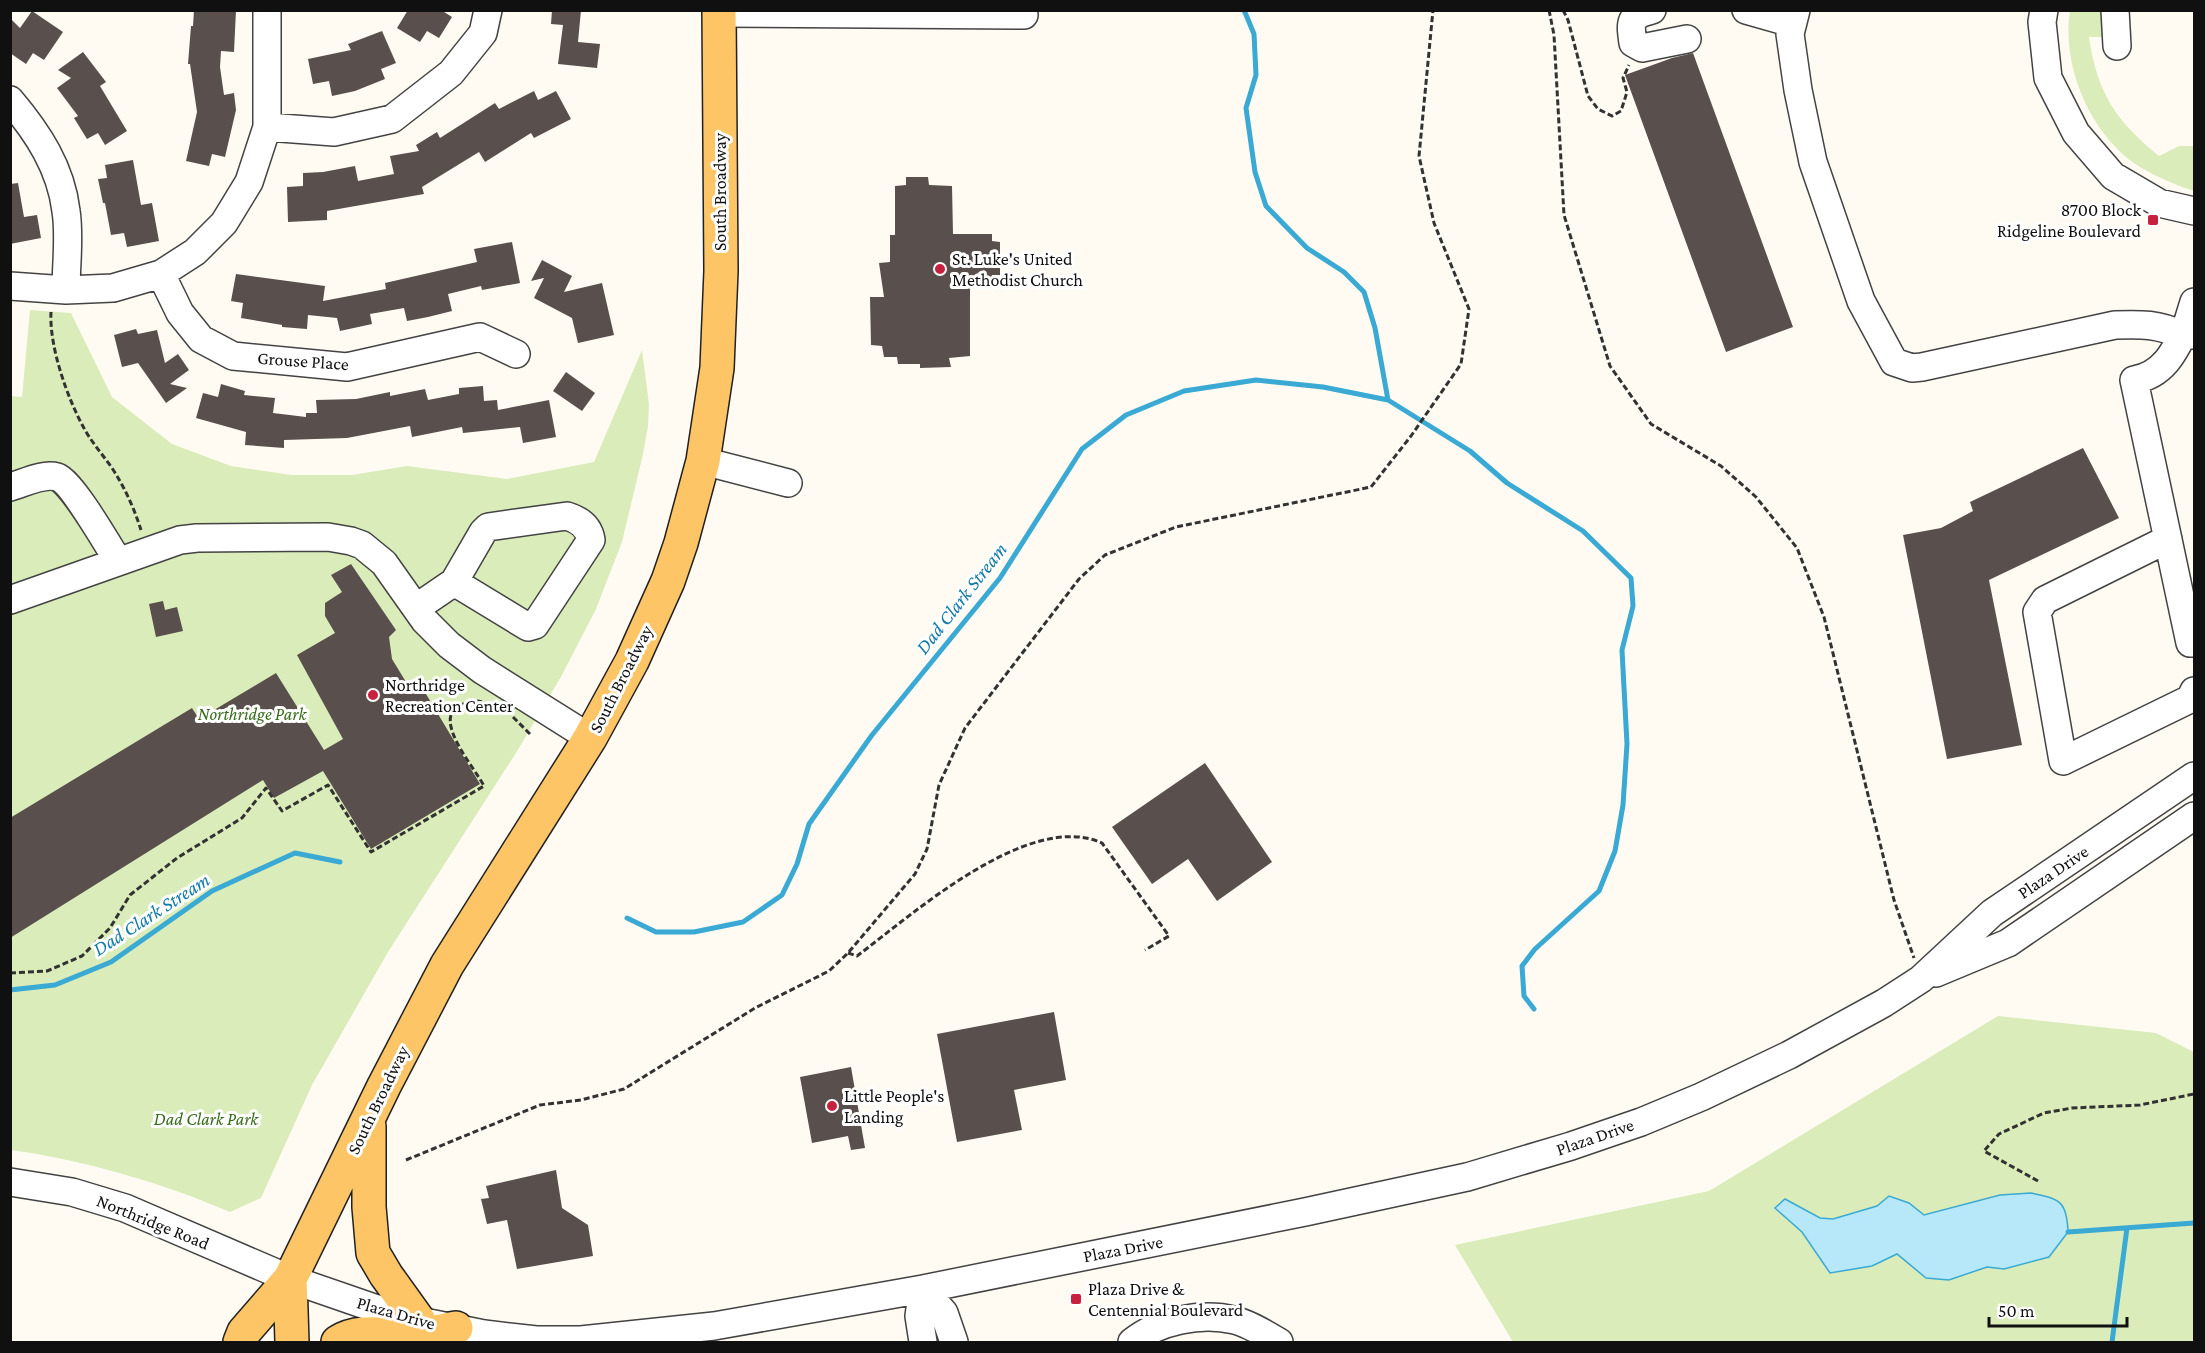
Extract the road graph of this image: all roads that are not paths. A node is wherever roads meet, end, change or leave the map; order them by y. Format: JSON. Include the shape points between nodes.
{"nodes":[{"id":1,"x":267,"y":10,"type":"edge"},
{"id":2,"x":488,"y":10,"type":"edge"},
{"id":3,"x":1652,"y":10,"type":"edge"},
{"id":4,"x":1746,"y":10,"type":"edge"},
{"id":5,"x":2044,"y":10,"type":"edge"},
{"id":6,"x":2115,"y":10,"type":"edge"},
{"id":7,"x":719,"y":12,"type":"edge"},
{"id":8,"x":1024,"y":15,"type":"dead end"},
{"id":9,"x":1794,"y":17,"type":"edge"},
{"id":10,"x":1687,"y":39,"type":"dead end"},
{"id":11,"x":2117,"y":46,"type":"dead end"},
{"id":12,"x":10,"y":100,"type":"edge"},
{"id":13,"x":267,"y":127,"type":"junction"},
{"id":14,"x":2194,"y":211,"type":"edge"},
{"id":15,"x":161,"y":274,"type":"junction"},
{"id":16,"x":10,"y":286,"type":"edge"},
{"id":17,"x":60,"y":290,"type":"junction"},
{"id":18,"x":2194,"y":302,"type":"edge"},
{"id":19,"x":2187,"y":333,"type":"edge"},
{"id":20,"x":516,"y":354,"type":"dead end"},
{"id":21,"x":703,"y":461,"type":"junction"},
{"id":22,"x":788,"y":483,"type":"dead end"},
{"id":23,"x":10,"y":487,"type":"edge"},
{"id":24,"x":2168,"y":539,"type":"junction"},
{"id":25,"x":118,"y":561,"type":"junction"},
{"id":26,"x":454,"y":582,"type":"junction"},
{"id":27,"x":10,"y":600,"type":"edge"},
{"id":28,"x":416,"y":608,"type":"junction"},
{"id":29,"x":2193,"y":650,"type":"edge"},
{"id":30,"x":2194,"y":691,"type":"edge"},
{"id":31,"x":591,"y":738,"type":"junction"},
{"id":32,"x":2194,"y":776,"type":"edge"},
{"id":33,"x":2194,"y":802,"type":"edge"},
{"id":34,"x":2186,"y":822,"type":"edge"},
{"id":35,"x":1921,"y":979,"type":"junction"},
{"id":36,"x":369,"y":1118,"type":"junction"},
{"id":37,"x":10,"y":1182,"type":"edge"},
{"id":38,"x":290,"y":1279,"type":"junction"},
{"id":39,"x":923,"y":1289,"type":"junction"},
{"id":40,"x":418,"y":1321,"type":"junction"},
{"id":41,"x":456,"y":1328,"type":"junction"},
{"id":42,"x":240,"y":1342,"type":"edge"},
{"id":43,"x":292,"y":1342,"type":"edge"},
{"id":44,"x":338,"y":1342,"type":"edge"},
{"id":45,"x":923,"y":1342,"type":"edge"},
{"id":46,"x":954,"y":1342,"type":"edge"},
{"id":47,"x":1132,"y":1342,"type":"edge"},
{"id":48,"x":1279,"y":1342,"type":"edge"}],
"edges":[{"from":1,"to":13,"type":"street"},
{"from":2,"to":13,"type":"street","via":[[483,33],[451,74],[392,119],[334,132]]},
{"from":3,"to":10,"type":"street","via":[[1632,19],[1633,43],[1637,47]]},
{"from":4,"to":9,"type":"street"},
{"from":5,"to":14,"type":"street","via":[[2048,78],[2076,133],[2113,176],[2159,203]]},
{"from":6,"to":11,"type":"street"},
{"from":7,"to":8,"type":"street"},
{"from":7,"to":21,"type":"main road","name":"South Broadway","via":[[721,271],[717,368]]},
{"from":9,"to":19,"type":"street","via":[[1790,34],[1813,162],[1861,301],[1894,362],[1922,367],[2115,325],[2148,324]]},
{"from":12,"to":17,"type":"street","via":[[34,129],[57,170],[67,212]]},
{"from":13,"to":15,"type":"street","via":[[249,182],[224,223],[195,252]]},
{"from":15,"to":17,"type":"street","via":[[112,288]]},
{"from":15,"to":20,"type":"street","name":"Grouse Place","via":[[180,314],[201,339],[233,356],[347,367],[480,337]]},
{"from":16,"to":17,"type":"street"},
{"from":18,"to":19,"type":"street"},
{"from":19,"to":24,"type":"street","via":[[2158,372],[2134,380]]},
{"from":21,"to":22,"type":"street"},
{"from":21,"to":31,"type":"main road","name":"South Broadway","via":[[668,581]]},
{"from":23,"to":25,"type":"street","via":[[46,476],[58,477],[70,488]]},
{"from":24,"to":29,"type":"street"},
{"from":24,"to":30,"type":"street","via":[[2040,605],[2037,612],[2063,761],[2190,699]]},
{"from":25,"to":27,"type":"street"},
{"from":25,"to":28,"type":"street","via":[[197,538],[328,537],[351,541],[377,555]]},
{"from":26,"to":26,"type":"street","via":[[488,527],[567,516],[588,528],[591,540],[535,625],[528,627]]},
{"from":26,"to":28,"type":"street"},
{"from":28,"to":31,"type":"street","via":[[449,645],[482,670]]},
{"from":31,"to":36,"type":"main road","name":"South Broadway","via":[[447,965]]},
{"from":32,"to":35,"type":"street","name":"Plaza Drive","via":[[1992,913]]},
{"from":33,"to":34,"type":"street","via":[[2183,810]]},
{"from":34,"to":35,"type":"street","name":"Plaza Drive","via":[[2008,943]]},
{"from":35,"to":39,"type":"street","name":"Plaza Drive","via":[[1789,1055],[1641,1122],[1571,1146],[1455,1180]]},
{"from":36,"to":38,"type":"main road","name":"South Broadway"},
{"from":36,"to":40,"type":"main road","via":[[372,1252]]},
{"from":37,"to":38,"type":"street","name":"Northridge Road","via":[[72,1192],[125,1208]]},
{"from":38,"to":40,"type":"street","name":"Plaza Drive"},
{"from":38,"to":42,"type":"main road","name":"South Broadway","via":[[244,1332]]},
{"from":38,"to":43,"type":"main road","name":"South Broadway"},
{"from":39,"to":41,"type":"street","name":"Plaza Drive","via":[[714,1326],[581,1340],[536,1340]]},
{"from":39,"to":45,"type":"street","via":[[919,1316]]},
{"from":39,"to":46,"type":"street","via":[[944,1313]]},
{"from":40,"to":41,"type":"street","name":"Plaza Drive"},
{"from":41,"to":44,"type":"main road","via":[[417,1335],[369,1334]]},
{"from":47,"to":48,"type":"street","via":[[1159,1327],[1205,1317],[1233,1320]]}]}
